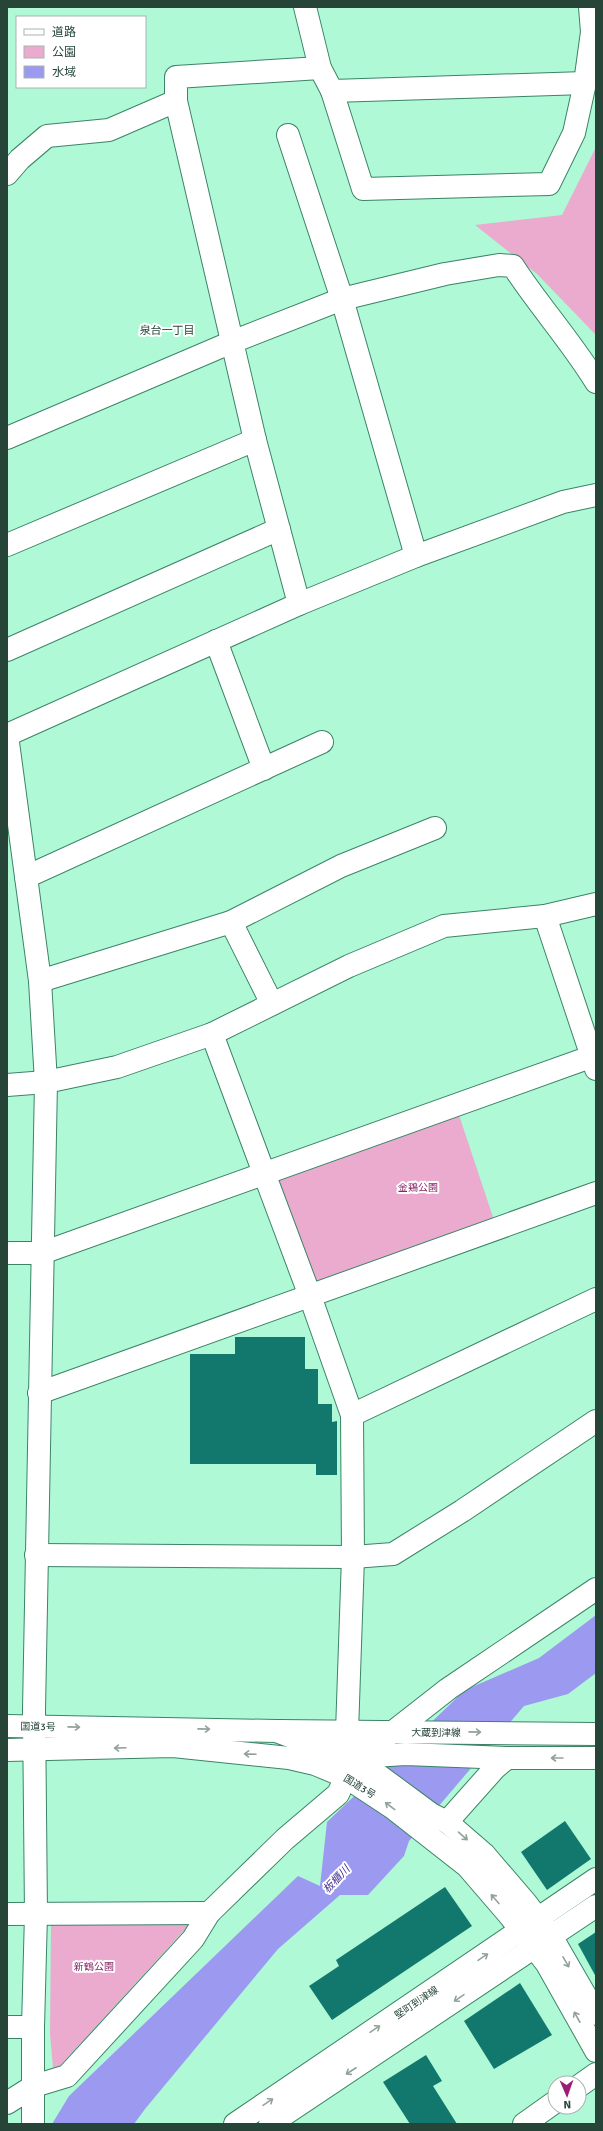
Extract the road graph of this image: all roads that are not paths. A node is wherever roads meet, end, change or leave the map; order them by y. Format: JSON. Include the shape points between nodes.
{"nodes":[{"id":1,"x":305,"y":7,"type":"edge"},
{"id":2,"x":590,"y":7,"type":"edge"},
{"id":3,"x":320,"y":68,"type":"junction"},
{"id":4,"x":585,"y":83,"type":"junction"},
{"id":5,"x":332,"y":91,"type":"junction"},
{"id":6,"x":176,"y":101,"type":"junction"},
{"id":7,"x":288,"y":136,"type":"dead end"},
{"id":8,"x":7,"y":174,"type":"edge"},
{"id":9,"x":342,"y":299,"type":"junction"},
{"id":10,"x":232,"y":342,"type":"junction"},
{"id":11,"x":596,"y":382,"type":"edge"},
{"id":12,"x":7,"y":438,"type":"edge"},
{"id":13,"x":255,"y":440,"type":"junction"},
{"id":14,"x":596,"y":495,"type":"edge"},
{"id":15,"x":279,"y":529,"type":"junction"},
{"id":16,"x":9,"y":539,"type":"edge"},
{"id":17,"x":416,"y":556,"type":"junction"},
{"id":18,"x":299,"y":604,"type":"junction"},
{"id":19,"x":216,"y":641,"type":"junction"},
{"id":20,"x":7,"y":650,"type":"edge"},
{"id":21,"x":7,"y":735,"type":"edge"},
{"id":22,"x":322,"y":742,"type":"dead end"},
{"id":23,"x":264,"y":769,"type":"junction"},
{"id":24,"x":11,"y":813,"type":"edge"},
{"id":25,"x":435,"y":828,"type":"dead end"},
{"id":26,"x":26,"y":877,"type":"junction"},
{"id":27,"x":596,"y":904,"type":"edge"},
{"id":28,"x":545,"y":916,"type":"junction"},
{"id":29,"x":231,"y":922,"type":"junction"},
{"id":30,"x":40,"y":981,"type":"junction"},
{"id":31,"x":272,"y":1004,"type":"junction"},
{"id":32,"x":212,"y":1034,"type":"junction"},
{"id":33,"x":594,"y":1060,"type":"edge"},
{"id":34,"x":46,"y":1082,"type":"junction"},
{"id":35,"x":7,"y":1085,"type":"edge"},
{"id":36,"x":264,"y":1174,"type":"junction"},
{"id":37,"x":596,"y":1193,"type":"edge"},
{"id":38,"x":7,"y":1253,"type":"edge"},
{"id":39,"x":42,"y":1254,"type":"junction"},
{"id":40,"x":310,"y":1296,"type":"junction"},
{"id":41,"x":596,"y":1299,"type":"edge"},
{"id":42,"x":39,"y":1393,"type":"junction"},
{"id":43,"x":352,"y":1415,"type":"junction"},
{"id":44,"x":596,"y":1421,"type":"edge"},
{"id":45,"x":36,"y":1555,"type":"junction"},
{"id":46,"x":353,"y":1557,"type":"junction"},
{"id":47,"x":596,"y":1589,"type":"edge"},
{"id":48,"x":7,"y":1726,"type":"edge"},
{"id":49,"x":35,"y":1726,"type":"junction"},
{"id":50,"x":276,"y":1731,"type":"junction"},
{"id":51,"x":346,"y":1732,"type":"junction"},
{"id":52,"x":393,"y":1732,"type":"junction"},
{"id":53,"x":596,"y":1734,"type":"edge"},
{"id":54,"x":7,"y":1750,"type":"edge"},
{"id":55,"x":35,"y":1750,"type":"junction"},
{"id":56,"x":500,"y":1758,"type":"junction"},
{"id":57,"x":596,"y":1758,"type":"edge"},
{"id":58,"x":357,"y":1773,"type":"junction"},
{"id":59,"x":433,"y":1822,"type":"junction"},
{"id":60,"x":596,"y":1879,"type":"edge"},
{"id":61,"x":596,"y":1906,"type":"edge"},
{"id":62,"x":209,"y":1913,"type":"junction"},
{"id":63,"x":7,"y":1914,"type":"edge"},
{"id":64,"x":36,"y":1914,"type":"junction"},
{"id":65,"x":537,"y":1917,"type":"junction"},
{"id":66,"x":520,"y":1929,"type":"junction"},
{"id":67,"x":543,"y":1942,"type":"junction"},
{"id":68,"x":596,"y":2014,"type":"edge"},
{"id":69,"x":7,"y":2027,"type":"edge"},
{"id":70,"x":33,"y":2027,"type":"junction"},
{"id":71,"x":596,"y":2051,"type":"edge"},
{"id":72,"x":596,"y":2074,"type":"edge"},
{"id":73,"x":587,"y":2080,"type":"edge"},
{"id":74,"x":34,"y":2086,"type":"junction"},
{"id":75,"x":7,"y":2103,"type":"edge"},
{"id":76,"x":547,"y":2108,"type":"edge"},
{"id":77,"x":33,"y":2124,"type":"edge"},
{"id":78,"x":235,"y":2124,"type":"edge"},
{"id":79,"x":270,"y":2124,"type":"edge"},
{"id":80,"x":524,"y":2124,"type":"edge"}],
"edges":[{"from":1,"to":3,"type":"main road"},
{"from":2,"to":4,"type":"main road","via":[[592,32]]},
{"from":3,"to":5,"type":"main road"},
{"from":3,"to":6,"type":"main road","via":[[176,77]]},
{"from":4,"to":5,"type":"main road"},
{"from":4,"to":5,"type":"main road","via":[[574,133],[549,184],[363,189]]},
{"from":6,"to":8,"type":"main road","via":[[110,130],[47,136]]},
{"from":6,"to":10,"type":"main road"},
{"from":7,"to":9,"type":"main road"},
{"from":9,"to":10,"type":"main road"},
{"from":9,"to":11,"type":"main road","via":[[445,274],[499,265],[513,266],[533,297],[570,342]]},
{"from":9,"to":17,"type":"main road"},
{"from":10,"to":12,"type":"main road"},
{"from":10,"to":13,"type":"main road"},
{"from":13,"to":15,"type":"main road"},
{"from":13,"to":16,"type":"main road"},
{"from":14,"to":17,"type":"main road","via":[[563,502]]},
{"from":15,"to":18,"type":"main road"},
{"from":15,"to":20,"type":"main road"},
{"from":17,"to":18,"type":"main road"},
{"from":18,"to":19,"type":"main road"},
{"from":19,"to":21,"type":"main road"},
{"from":19,"to":23,"type":"main road"},
{"from":21,"to":24,"type":"main road"},
{"from":22,"to":23,"type":"main road"},
{"from":23,"to":26,"type":"main road"},
{"from":24,"to":26,"type":"main road"},
{"from":25,"to":29,"type":"main road","via":[[341,866]]},
{"from":26,"to":30,"type":"main road"},
{"from":27,"to":28,"type":"main road"},
{"from":28,"to":31,"type":"main road","via":[[444,926],[350,966]]},
{"from":28,"to":33,"type":"main road"},
{"from":29,"to":30,"type":"main road"},
{"from":29,"to":31,"type":"main road"},
{"from":30,"to":34,"type":"main road"},
{"from":31,"to":32,"type":"main road"},
{"from":32,"to":34,"type":"main road","via":[[117,1067]]},
{"from":32,"to":36,"type":"main road"},
{"from":33,"to":36,"type":"main road"},
{"from":34,"to":35,"type":"main road"},
{"from":34,"to":39,"type":"main road"},
{"from":36,"to":39,"type":"main road"},
{"from":36,"to":40,"type":"main road"},
{"from":37,"to":40,"type":"main road"},
{"from":38,"to":39,"type":"main road"},
{"from":39,"to":42,"type":"main road"},
{"from":40,"to":42,"type":"main road"},
{"from":40,"to":43,"type":"main road"},
{"from":41,"to":43,"type":"main road"},
{"from":42,"to":45,"type":"main road"},
{"from":43,"to":46,"type":"main road"},
{"from":44,"to":46,"type":"main road","via":[[528,1468],[393,1554]]},
{"from":45,"to":46,"type":"main road"},
{"from":45,"to":49,"type":"main road"},
{"from":46,"to":51,"type":"main road"},
{"from":47,"to":52,"type":"main road","via":[[448,1689]]},
{"from":48,"to":49,"type":"main road","name":"国道3号"},
{"from":49,"to":50,"type":"main road","name":"国道3号","one_way":true},
{"from":49,"to":55,"type":"main road"},
{"from":50,"to":51,"type":"main road","name":"大蔵到津線"},
{"from":50,"to":58,"type":"main road","name":"国道3号"},
{"from":51,"to":52,"type":"main road","name":"大蔵到津線"},
{"from":51,"to":58,"type":"main road"},
{"from":52,"to":53,"type":"main road","name":"大蔵到津線","one_way":true},
{"from":52,"to":58,"type":"main road"},
{"from":54,"to":55,"type":"main road","name":"国道3号"},
{"from":58,"to":55,"type":"main road","name":"国道3号","one_way":true,"via":[[289,1758],[173,1746]]},
{"from":55,"to":64,"type":"main road"},
{"from":57,"to":56,"type":"main road","one_way":true},
{"from":56,"to":58,"type":"main road","via":[[406,1754]]},
{"from":56,"to":59,"type":"main road","via":[[495,1768]]},
{"from":58,"to":59,"type":"main road","name":"国道3号"},
{"from":58,"to":62,"type":"main road","via":[[338,1794],[285,1839]]},
{"from":59,"to":65,"type":"main road","name":"国道3号","one_way":true,"via":[[484,1854]]},
{"from":66,"to":59,"type":"main road","name":"国道3号","one_way":true},
{"from":60,"to":65,"type":"main road","name":"堅町到津線"},
{"from":61,"to":67,"type":"main road","name":"堅町到津線"},
{"from":62,"to":64,"type":"main road"},
{"from":62,"to":74,"type":"main road","via":[[193,1939],[67,2076]]},
{"from":63,"to":64,"type":"main road"},
{"from":64,"to":70,"type":"main road"},
{"from":65,"to":66,"type":"main road","name":"堅町到津線"},
{"from":65,"to":67,"type":"main road","name":"国道3号"},
{"from":66,"to":67,"type":"main road","name":"国道3号"},
{"from":78,"to":66,"type":"main road","name":"堅町到津線","one_way":true},
{"from":67,"to":68,"type":"main road","name":"国道3号","one_way":true},
{"from":71,"to":67,"type":"main road","name":"国道3号","one_way":true,"via":[[547,1964]]},
{"from":67,"to":79,"type":"main road","name":"堅町到津線","one_way":true},
{"from":69,"to":70,"type":"main road"},
{"from":70,"to":74,"type":"main road"},
{"from":72,"to":73,"type":"main road"},
{"from":74,"to":75,"type":"main road"},
{"from":74,"to":77,"type":"main road"},
{"from":76,"to":80,"type":"main road"}]}
